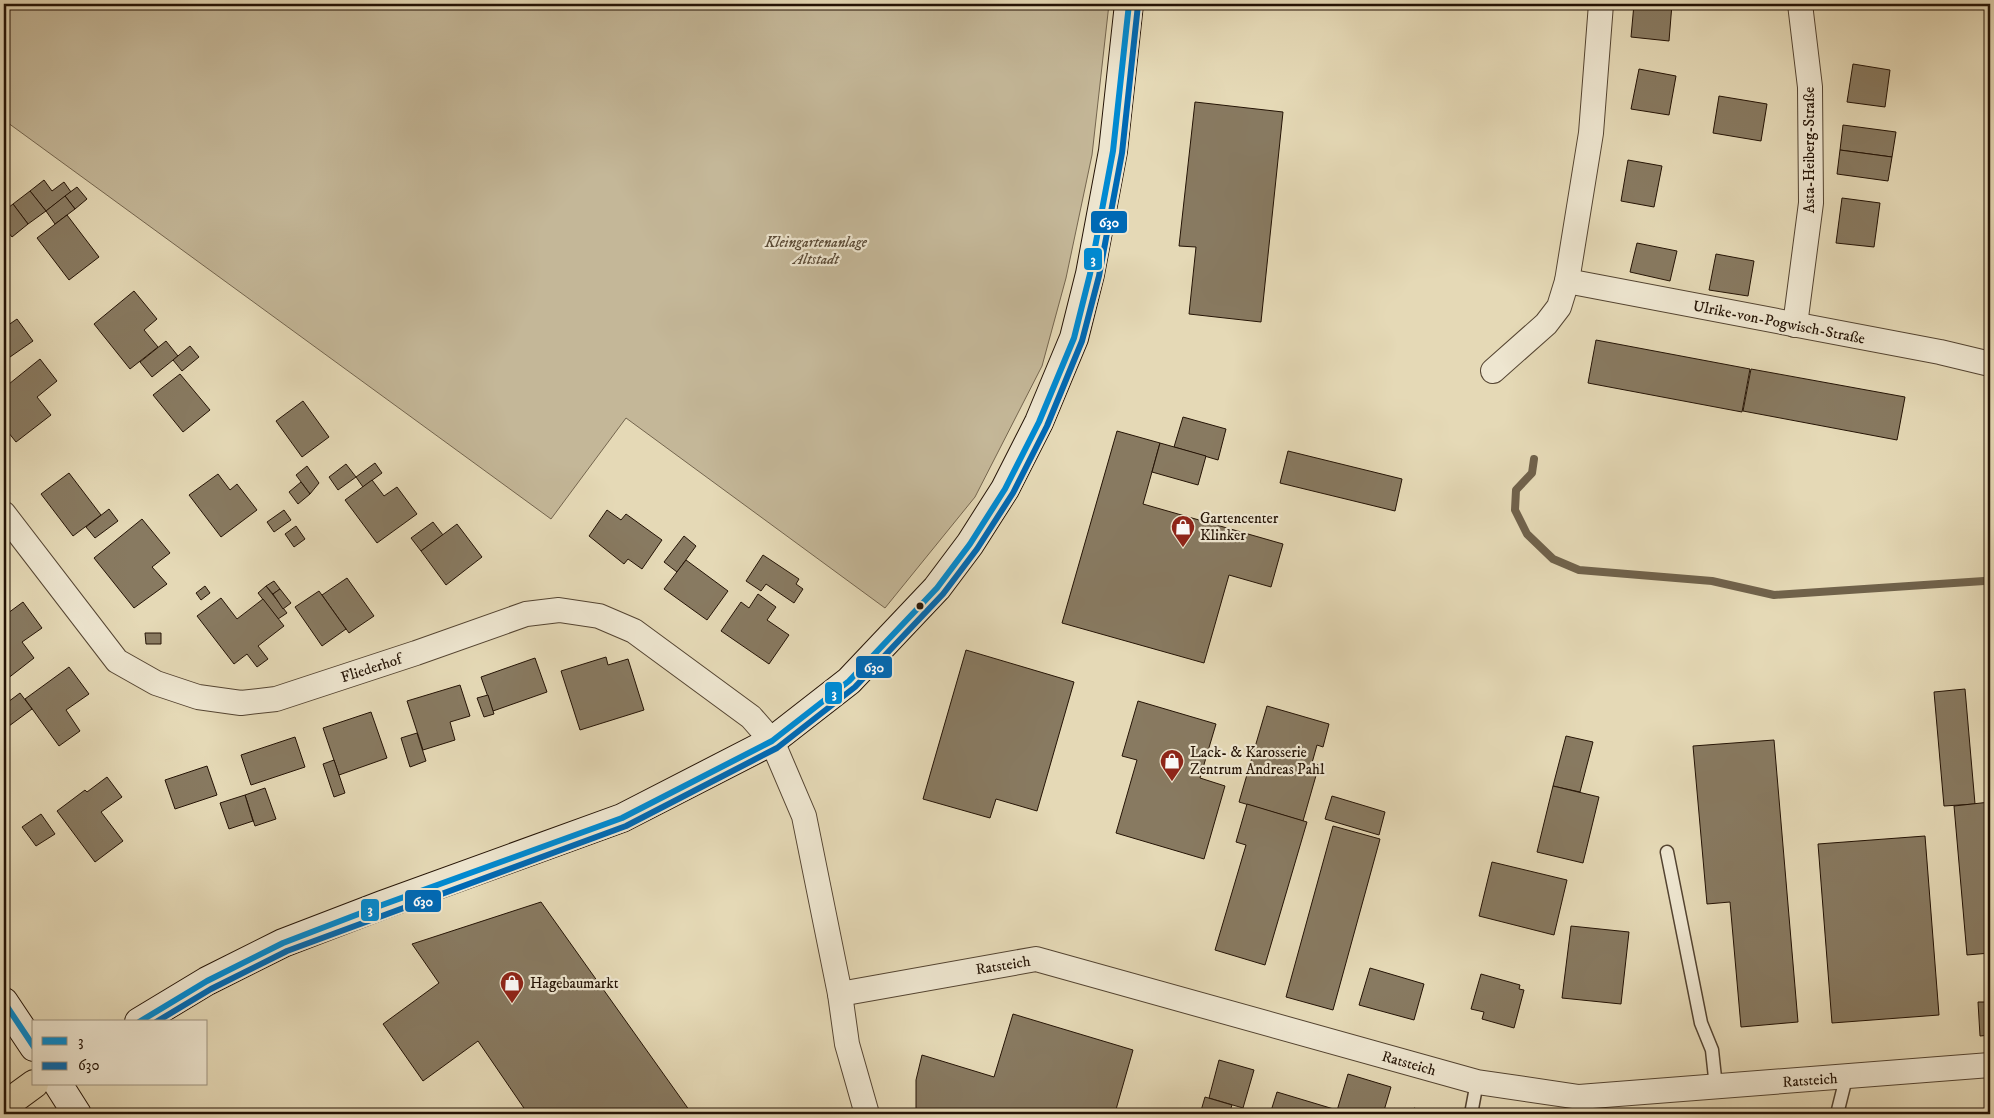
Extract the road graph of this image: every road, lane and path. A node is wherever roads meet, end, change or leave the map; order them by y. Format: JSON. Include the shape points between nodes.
{"nodes":[{"id":1,"x":1129,"y":4,"type":"edge"},
{"id":2,"x":1601,"y":4,"type":"edge"},
{"id":3,"x":1800,"y":4,"type":"edge"},
{"id":4,"x":1567,"y":282,"type":"junction"},
{"id":5,"x":1795,"y":325,"type":"junction"},
{"id":6,"x":1990,"y":364,"type":"edge"},
{"id":7,"x":1493,"y":371,"type":"dead end"},
{"id":8,"x":4,"y":514,"type":"edge"},
{"id":9,"x":772,"y":742,"type":"junction"},
{"id":10,"x":1667,"y":852,"type":"dead end"},
{"id":11,"x":840,"y":994,"type":"junction"},
{"id":12,"x":4,"y":1002,"type":"edge"},
{"id":13,"x":142,"y":1020,"type":"edge"},
{"id":14,"x":32,"y":1044,"type":"edge"},
{"id":15,"x":1990,"y":1066,"type":"edge"},
{"id":16,"x":1846,"y":1078,"type":"junction"},
{"id":17,"x":1477,"y":1082,"type":"junction"},
{"id":18,"x":32,"y":1085,"type":"edge"},
{"id":19,"x":59,"y":1086,"type":"edge"},
{"id":20,"x":1716,"y":1087,"type":"junction"},
{"id":21,"x":4,"y":1106,"type":"edge"},
{"id":22,"x":77,"y":1114,"type":"edge"},
{"id":23,"x":867,"y":1114,"type":"edge"},
{"id":24,"x":1471,"y":1114,"type":"edge"},
{"id":25,"x":1837,"y":1114,"type":"edge"}],
"edges":[{"from":1,"to":9,"type":"street","via":[[1113,151],[1090,274],[1074,338],[1039,422],[1005,489],[937,588],[849,681]]},
{"from":2,"to":4,"type":"street","via":[[1591,132]]},
{"from":3,"to":5,"type":"street","name":"Asta-Heiberg-Straße","via":[[1810,88],[1811,203]]},
{"from":4,"to":5,"type":"street","name":"Ulrike-von-Pogwisch-Straße"},
{"from":4,"to":7,"type":"street","via":[[1559,307],[1546,324]]},
{"from":5,"to":6,"type":"street","name":"Ulrike-von-Pogwisch-Straße"},
{"from":8,"to":9,"type":"street","name":"Fliederhof","via":[[117,661],[156,684],[198,697],[241,703],[276,699],[526,614],[559,610],[599,616],[634,631],[751,717]]},
{"from":9,"to":11,"type":"street","via":[[804,816]]},
{"from":9,"to":13,"type":"street","via":[[622,818],[283,943],[208,981]]},
{"from":10,"to":20,"type":"lane","via":[[1699,1013],[1712,1050]]},
{"from":11,"to":17,"type":"street","name":"Ratsteich","via":[[1036,959]]},
{"from":11,"to":23,"type":"street","via":[[847,1044]]},
{"from":12,"to":14,"type":"street"},
{"from":15,"to":16,"type":"street","name":"Ratsteich"},
{"from":16,"to":20,"type":"street","name":"Ratsteich"},
{"from":16,"to":25,"type":"lane"},
{"from":17,"to":20,"type":"street","name":"Ratsteich","via":[[1579,1097]]},
{"from":17,"to":24,"type":"lane"},
{"from":18,"to":21,"type":"main road"},
{"from":19,"to":22,"type":"street"}]}
